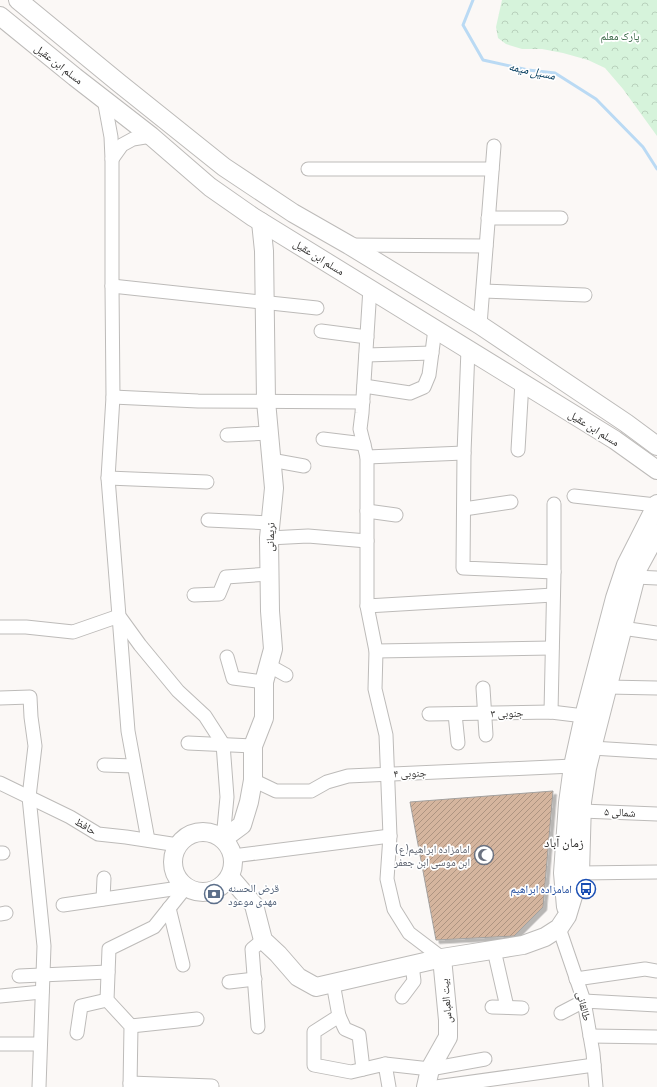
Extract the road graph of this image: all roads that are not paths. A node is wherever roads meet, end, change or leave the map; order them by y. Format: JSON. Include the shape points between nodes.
{"nodes":[{"id":1,"x":18,"y":0,"type":"edge"},
{"id":2,"x":0,"y":16,"type":"edge"},
{"id":3,"x":104,"y":98,"type":"junction"},
{"id":4,"x":151,"y":136,"type":"junction"},
{"id":5,"x":494,"y":146,"type":"dead end"},
{"id":6,"x":112,"y":159,"type":"junction"},
{"id":7,"x":224,"y":167,"type":"junction"},
{"id":8,"x":308,"y":169,"type":"dead end"},
{"id":9,"x":492,"y":169,"type":"junction"},
{"id":10,"x":210,"y":187,"type":"junction"},
{"id":11,"x":488,"y":218,"type":"junction"},
{"id":12,"x":561,"y":218,"type":"dead end"},
{"id":13,"x":261,"y":222,"type":"junction"},
{"id":14,"x":349,"y":245,"type":"junction"},
{"id":15,"x":486,"y":246,"type":"junction"},
{"id":16,"x":112,"y":286,"type":"junction"},
{"id":17,"x":370,"y":288,"type":"junction"},
{"id":18,"x":483,"y":291,"type":"junction"},
{"id":19,"x":585,"y":295,"type":"dead end"},
{"id":20,"x":265,"y":302,"type":"junction"},
{"id":21,"x":317,"y":308,"type":"dead end"},
{"id":22,"x":480,"y":325,"type":"junction"},
{"id":23,"x":436,"y":329,"type":"junction"},
{"id":24,"x":321,"y":331,"type":"dead end"},
{"id":25,"x":367,"y":337,"type":"junction"},
{"id":26,"x":468,"y":349,"type":"junction"},
{"id":27,"x":432,"y":353,"type":"junction"},
{"id":28,"x":366,"y":355,"type":"junction"},
{"id":29,"x":522,"y":382,"type":"junction"},
{"id":30,"x":364,"y":386,"type":"junction"},
{"id":31,"x":113,"y":397,"type":"junction"},
{"id":32,"x":266,"y":401,"type":"junction"},
{"id":33,"x":363,"y":402,"type":"junction"},
{"id":34,"x":626,"y":424,"type":"junction"},
{"id":35,"x":269,"y":434,"type":"junction"},
{"id":36,"x":227,"y":435,"type":"dead end"},
{"id":37,"x":322,"y":439,"type":"dead end"},
{"id":38,"x":615,"y":440,"type":"junction"},
{"id":39,"x":364,"y":444,"type":"junction"},
{"id":40,"x":657,"y":446,"type":"edge"},
{"id":41,"x":518,"y":450,"type":"dead end"},
{"id":42,"x":464,"y":453,"type":"junction"},
{"id":43,"x":367,"y":457,"type":"junction"},
{"id":44,"x":272,"y":460,"type":"junction"},
{"id":45,"x":304,"y":466,"type":"dead end"},
{"id":46,"x":657,"y":470,"type":"edge"},
{"id":47,"x":108,"y":478,"type":"junction"},
{"id":48,"x":206,"y":482,"type":"dead end"},
{"id":49,"x":574,"y":496,"type":"dead end"},
{"id":50,"x":511,"y":502,"type":"dead end"},
{"id":51,"x":554,"y":504,"type":"dead end"},
{"id":52,"x":657,"y":504,"type":"edge"},
{"id":53,"x":464,"y":509,"type":"junction"},
{"id":54,"x":367,"y":511,"type":"junction"},
{"id":55,"x":396,"y":515,"type":"dead end"},
{"id":56,"x":208,"y":520,"type":"dead end"},
{"id":57,"x":270,"y":530,"type":"junction"},
{"id":58,"x":657,"y":533,"type":"edge"},
{"id":59,"x":367,"y":541,"type":"junction"},
{"id":60,"x":554,"y":572,"type":"junction"},
{"id":61,"x":270,"y":574,"type":"junction"},
{"id":62,"x":635,"y":577,"type":"junction"},
{"id":63,"x":657,"y":578,"type":"edge"},
{"id":64,"x":194,"y":595,"type":"dead end"},
{"id":65,"x":554,"y":595,"type":"junction"},
{"id":66,"x":367,"y":606,"type":"junction"},
{"id":67,"x":118,"y":616,"type":"junction"},
{"id":68,"x":0,"y":627,"type":"edge"},
{"id":69,"x":622,"y":628,"type":"junction"},
{"id":70,"x":657,"y":633,"type":"edge"},
{"id":71,"x":552,"y":648,"type":"junction"},
{"id":72,"x":376,"y":651,"type":"junction"},
{"id":73,"x":227,"y":657,"type":"dead end"},
{"id":74,"x":266,"y":674,"type":"junction"},
{"id":75,"x":286,"y":675,"type":"dead end"},
{"id":76,"x":607,"y":687,"type":"junction"},
{"id":77,"x":483,"y":688,"type":"dead end"},
{"id":78,"x":657,"y":688,"type":"edge"},
{"id":79,"x":0,"y":698,"type":"edge"},
{"id":80,"x":551,"y":712,"type":"junction"},
{"id":81,"x":484,"y":713,"type":"junction"},
{"id":82,"x":429,"y":714,"type":"dead end"},
{"id":83,"x":455,"y":714,"type":"junction"},
{"id":84,"x":584,"y":716,"type":"junction"},
{"id":85,"x":486,"y":735,"type":"dead end"},
{"id":86,"x":188,"y":743,"type":"dead end"},
{"id":87,"x":458,"y":743,"type":"dead end"},
{"id":88,"x":223,"y":744,"type":"junction"},
{"id":89,"x":253,"y":746,"type":"junction"},
{"id":90,"x":592,"y":748,"type":"junction"},
{"id":91,"x":657,"y":752,"type":"edge"},
{"id":92,"x":104,"y":765,"type":"dead end"},
{"id":93,"x":134,"y":766,"type":"junction"},
{"id":94,"x":573,"y":766,"type":"junction"},
{"id":95,"x":388,"y":774,"type":"junction"},
{"id":96,"x":253,"y":780,"type":"junction"},
{"id":97,"x":0,"y":783,"type":"edge"},
{"id":98,"x":29,"y":797,"type":"junction"},
{"id":99,"x":582,"y":811,"type":"junction"},
{"id":100,"x":657,"y":814,"type":"edge"},
{"id":101,"x":390,"y":836,"type":"junction"},
{"id":102,"x":223,"y":839,"type":"junction"},
{"id":103,"x":148,"y":840,"type":"junction"},
{"id":104,"x":178,"y":845,"type":"junction"},
{"id":105,"x":233,"y":856,"type":"junction"},
{"id":106,"x":657,"y":872,"type":"edge"},
{"id":107,"x":580,"y":874,"type":"junction"},
{"id":108,"x":230,"y":877,"type":"junction"},
{"id":109,"x":104,"y":878,"type":"dead end"},
{"id":110,"x":186,"y":888,"type":"junction"},
{"id":111,"x":103,"y":899,"type":"junction"},
{"id":112,"x":63,"y":905,"type":"dead end"},
{"id":113,"x":170,"y":908,"type":"junction"},
{"id":114,"x":563,"y":922,"type":"junction"},
{"id":115,"x":263,"y":940,"type":"junction"},
{"id":116,"x":494,"y":950,"type":"junction"},
{"id":117,"x":442,"y":958,"type":"junction"},
{"id":118,"x":183,"y":965,"type":"dead end"},
{"id":119,"x":412,"y":965,"type":"junction"},
{"id":120,"x":657,"y":971,"type":"edge"},
{"id":121,"x":108,"y":972,"type":"junction"},
{"id":122,"x":42,"y":975,"type":"junction"},
{"id":123,"x":19,"y":976,"type":"dead end"},
{"id":124,"x":255,"y":979,"type":"junction"},
{"id":125,"x":576,"y":979,"type":"junction"},
{"id":126,"x":229,"y":982,"type":"dead end"},
{"id":127,"x":333,"y":983,"type":"junction"},
{"id":128,"x":42,"y":992,"type":"junction"},
{"id":129,"x":0,"y":996,"type":"edge"},
{"id":130,"x":402,"y":997,"type":"dead end"},
{"id":131,"x":107,"y":1000,"type":"junction"},
{"id":132,"x":584,"y":1001,"type":"junction"},
{"id":133,"x":657,"y":1005,"type":"edge"},
{"id":134,"x":492,"y":1007,"type":"dead end"},
{"id":135,"x":507,"y":1007,"type":"junction"},
{"id":136,"x":522,"y":1008,"type":"dead end"},
{"id":137,"x":561,"y":1013,"type":"dead end"},
{"id":138,"x":339,"y":1016,"type":"junction"},
{"id":139,"x":197,"y":1019,"type":"dead end"},
{"id":140,"x":130,"y":1026,"type":"junction"},
{"id":141,"x":258,"y":1027,"type":"dead end"},
{"id":142,"x":77,"y":1033,"type":"dead end"},
{"id":143,"x":590,"y":1036,"type":"junction"},
{"id":144,"x":657,"y":1036,"type":"edge"},
{"id":145,"x":0,"y":1044,"type":"edge"},
{"id":146,"x":40,"y":1044,"type":"junction"},
{"id":147,"x":485,"y":1059,"type":"dead end"},
{"id":148,"x":385,"y":1064,"type":"junction"},
{"id":149,"x":594,"y":1064,"type":"junction"},
{"id":150,"x":363,"y":1069,"type":"junction"},
{"id":151,"x":430,"y":1069,"type":"junction"},
{"id":152,"x":130,"y":1085,"type":"edge"},
{"id":153,"x":212,"y":1086,"type":"dead end"},
{"id":154,"x":38,"y":1087,"type":"edge"},
{"id":155,"x":389,"y":1087,"type":"edge"},
{"id":156,"x":426,"y":1087,"type":"edge"},
{"id":157,"x":436,"y":1087,"type":"edge"},
{"id":158,"x":596,"y":1087,"type":"edge"}],
"edges":[{"from":1,"to":7,"type":"street","name":"مسلم ابن عقیل"},
{"from":2,"to":3,"type":"street","name":"مسلم ابن عقیل"},
{"from":3,"to":4,"type":"street","name":"مسلم ابن عقیل"},
{"from":3,"to":6,"type":"street"},
{"from":4,"to":6,"type":"street","via":[[133,139],[122,145]]},
{"from":4,"to":10,"type":"street","name":"مسلم ابن عقیل"},
{"from":5,"to":9,"type":"street"},
{"from":6,"to":16,"type":"street"},
{"from":7,"to":10,"type":"street"},
{"from":7,"to":14,"type":"street","name":"مسلم ابن عقیل","via":[[293,213]]},
{"from":8,"to":9,"type":"street"},
{"from":9,"to":11,"type":"street"},
{"from":10,"to":13,"type":"street","name":"مسلم ابن عقیل"},
{"from":11,"to":12,"type":"street"},
{"from":11,"to":15,"type":"street"},
{"from":13,"to":17,"type":"street","name":"مسلم ابن عقیل"},
{"from":13,"to":20,"type":"street","name":"نریمانی"},
{"from":14,"to":15,"type":"street"},
{"from":14,"to":22,"type":"street","name":"مسلم ابن عقیل"},
{"from":15,"to":18,"type":"street"},
{"from":16,"to":20,"type":"street"},
{"from":16,"to":31,"type":"street"},
{"from":17,"to":23,"type":"street","name":"مسلم ابن عقیل"},
{"from":17,"to":25,"type":"street"},
{"from":18,"to":19,"type":"street"},
{"from":18,"to":22,"type":"street"},
{"from":20,"to":21,"type":"street"},
{"from":20,"to":32,"type":"street","name":"نریمانی"},
{"from":22,"to":34,"type":"street","name":"مسلم ابن عقیل"},
{"from":23,"to":26,"type":"street","name":"مسلم ابن عقیل"},
{"from":23,"to":27,"type":"street"},
{"from":24,"to":25,"type":"street"},
{"from":25,"to":28,"type":"street"},
{"from":26,"to":29,"type":"street","name":"مسلم ابن عقیل"},
{"from":26,"to":42,"type":"street"},
{"from":27,"to":28,"type":"street"},
{"from":27,"to":30,"type":"street","via":[[430,375],[424,387],[410,393]]},
{"from":28,"to":30,"type":"street"},
{"from":29,"to":38,"type":"street","name":"مسلم ابن عقیل"},
{"from":29,"to":41,"type":"street"},
{"from":30,"to":33,"type":"street"},
{"from":31,"to":32,"type":"street"},
{"from":31,"to":47,"type":"street"},
{"from":32,"to":33,"type":"street"},
{"from":32,"to":35,"type":"street","name":"نریمانی"},
{"from":33,"to":39,"type":"street","via":[[360,429]]},
{"from":34,"to":38,"type":"street"},
{"from":34,"to":40,"type":"street","name":"مسلم ابن عقیل"},
{"from":35,"to":36,"type":"street"},
{"from":35,"to":44,"type":"street","name":"نریمانی"},
{"from":37,"to":39,"type":"street"},
{"from":38,"to":46,"type":"street","name":"مسلم ابن عقیل"},
{"from":39,"to":43,"type":"street"},
{"from":42,"to":43,"type":"street"},
{"from":42,"to":53,"type":"street"},
{"from":43,"to":54,"type":"street"},
{"from":44,"to":45,"type":"street"},
{"from":44,"to":57,"type":"street","name":"نریمانی","via":[[274,488]]},
{"from":47,"to":48,"type":"street"},
{"from":47,"to":67,"type":"street"},
{"from":49,"to":52,"type":"street"},
{"from":50,"to":53,"type":"street"},
{"from":51,"to":60,"type":"street"},
{"from":52,"to":84,"type":"street","via":[[626,565]]},
{"from":53,"to":60,"type":"street","via":[[463,568]]},
{"from":54,"to":55,"type":"street"},
{"from":54,"to":59,"type":"street"},
{"from":56,"to":57,"type":"street"},
{"from":57,"to":59,"type":"street"},
{"from":57,"to":61,"type":"street","name":"نریمانی"},
{"from":58,"to":62,"type":"street"},
{"from":59,"to":66,"type":"street"},
{"from":60,"to":65,"type":"street"},
{"from":61,"to":64,"type":"street","via":[[226,577],[219,594]]},
{"from":61,"to":74,"type":"street","name":"نریمانی","via":[[273,649]]},
{"from":62,"to":63,"type":"street"},
{"from":62,"to":69,"type":"street"},
{"from":65,"to":66,"type":"street"},
{"from":65,"to":71,"type":"street"},
{"from":66,"to":72,"type":"street"},
{"from":67,"to":68,"type":"street","via":[[73,632]]},
{"from":67,"to":88,"type":"street","via":[[178,691],[205,716]]},
{"from":67,"to":93,"type":"street","via":[[128,730]]},
{"from":69,"to":70,"type":"street"},
{"from":69,"to":76,"type":"street"},
{"from":71,"to":72,"type":"street"},
{"from":71,"to":80,"type":"street"},
{"from":72,"to":95,"type":"street","via":[[375,689],[386,735]]},
{"from":73,"to":74,"type":"street","via":[[233,678]]},
{"from":74,"to":75,"type":"street"},
{"from":74,"to":89,"type":"street","name":"نریمانی","via":[[264,718]]},
{"from":76,"to":78,"type":"street"},
{"from":76,"to":90,"type":"street"},
{"from":77,"to":81,"type":"street"},
{"from":79,"to":98,"type":"street","via":[[30,697],[35,746]]},
{"from":80,"to":81,"type":"street","name":"۳ جنوبی"},
{"from":80,"to":84,"type":"street","name":"۳ جنوبی"},
{"from":81,"to":83,"type":"street","name":"۳ جنوبی"},
{"from":81,"to":85,"type":"street"},
{"from":82,"to":83,"type":"street","name":"۳ جنوبی"},
{"from":83,"to":87,"type":"street"},
{"from":84,"to":94,"type":"street"},
{"from":86,"to":88,"type":"street"},
{"from":88,"to":89,"type":"street"},
{"from":88,"to":102,"type":"street","via":[[227,797]]},
{"from":89,"to":96,"type":"street","name":"نریمانی"},
{"from":90,"to":91,"type":"street"},
{"from":90,"to":99,"type":"street"},
{"from":92,"to":93,"type":"street"},
{"from":93,"to":103,"type":"street"},
{"from":94,"to":95,"type":"street","name":"۴ جنوبی"},
{"from":94,"to":114,"type":"street","via":[[563,873]]},
{"from":95,"to":96,"type":"street","name":"۴ جنوبی","via":[[348,776],[327,782],[311,791],[276,791]]},
{"from":95,"to":101,"type":"street"},
{"from":96,"to":102,"type":"street","name":"نریمانی","via":[[242,825]]},
{"from":97,"to":98,"type":"street","name":"حافظ"},
{"from":98,"to":103,"type":"street","name":"حافظ","via":[[98,834]]},
{"from":98,"to":122,"type":"street","via":[[44,946]]},
{"from":99,"to":100,"type":"street","name":"۵ شمالی"},
{"from":99,"to":107,"type":"street"},
{"from":101,"to":105,"type":"street"},
{"from":101,"to":117,"type":"street","via":[[388,879],[394,909],[409,933]]},
{"from":102,"to":104,"type":"street","via":[[203,832],[185,838]]},
{"from":102,"to":105,"type":"street"},
{"from":103,"to":104,"type":"street","name":"حافظ"},
{"from":104,"to":110,"type":"street","via":[[173,863],[179,881]]},
{"from":105,"to":108,"type":"street","via":[[234,867]]},
{"from":106,"to":107,"type":"street"},
{"from":107,"to":114,"type":"street"},
{"from":108,"to":110,"type":"street","via":[[224,885],[215,890],[205,892]]},
{"from":108,"to":115,"type":"street","via":[[254,905]]},
{"from":109,"to":111,"type":"street"},
{"from":110,"to":111,"type":"street"},
{"from":110,"to":113,"type":"street"},
{"from":111,"to":112,"type":"street"},
{"from":113,"to":118,"type":"street"},
{"from":113,"to":121,"type":"street","via":[[154,927],[109,949]]},
{"from":114,"to":116,"type":"street","via":[[545,937],[522,945]]},
{"from":114,"to":125,"type":"street","name":"طالقانی"},
{"from":115,"to":124,"type":"street","via":[[252,949]]},
{"from":115,"to":127,"type":"street","via":[[298,977],[316,986]]},
{"from":116,"to":117,"type":"street"},
{"from":116,"to":135,"type":"street"},
{"from":117,"to":119,"type":"street"},
{"from":117,"to":151,"type":"street","name":"بیت العباس","via":[[448,1037]]},
{"from":119,"to":127,"type":"street"},
{"from":119,"to":130,"type":"street","via":[[414,981]]},
{"from":120,"to":125,"type":"street","via":[[645,969]]},
{"from":121,"to":122,"type":"street"},
{"from":121,"to":131,"type":"street"},
{"from":122,"to":123,"type":"street"},
{"from":122,"to":128,"type":"street"},
{"from":124,"to":126,"type":"street"},
{"from":124,"to":141,"type":"street"},
{"from":125,"to":132,"type":"street","name":"طالقانی"},
{"from":127,"to":138,"type":"street"},
{"from":128,"to":129,"type":"street"},
{"from":128,"to":146,"type":"street"},
{"from":131,"to":140,"type":"street"},
{"from":131,"to":142,"type":"street","via":[[80,1006]]},
{"from":132,"to":133,"type":"street"},
{"from":132,"to":137,"type":"street"},
{"from":132,"to":143,"type":"street","name":"طالقانی"},
{"from":134,"to":135,"type":"street"},
{"from":135,"to":136,"type":"street"},
{"from":138,"to":150,"type":"street","via":[[345,1030],[359,1034]]},
{"from":138,"to":150,"type":"street","via":[[314,1032],[314,1065],[351,1072]]},
{"from":139,"to":140,"type":"street"},
{"from":140,"to":152,"type":"street"},
{"from":143,"to":144,"type":"street"},
{"from":143,"to":149,"type":"street","name":"طالقانی"},
{"from":145,"to":146,"type":"street"},
{"from":146,"to":154,"type":"street"},
{"from":147,"to":151,"type":"street"},
{"from":148,"to":150,"type":"street"},
{"from":148,"to":151,"type":"street"},
{"from":148,"to":155,"type":"street"},
{"from":149,"to":157,"type":"street"},
{"from":149,"to":158,"type":"street","name":"طالقانی"},
{"from":151,"to":156,"type":"street","name":"بیت العباس"},
{"from":152,"to":153,"type":"street"}]}
